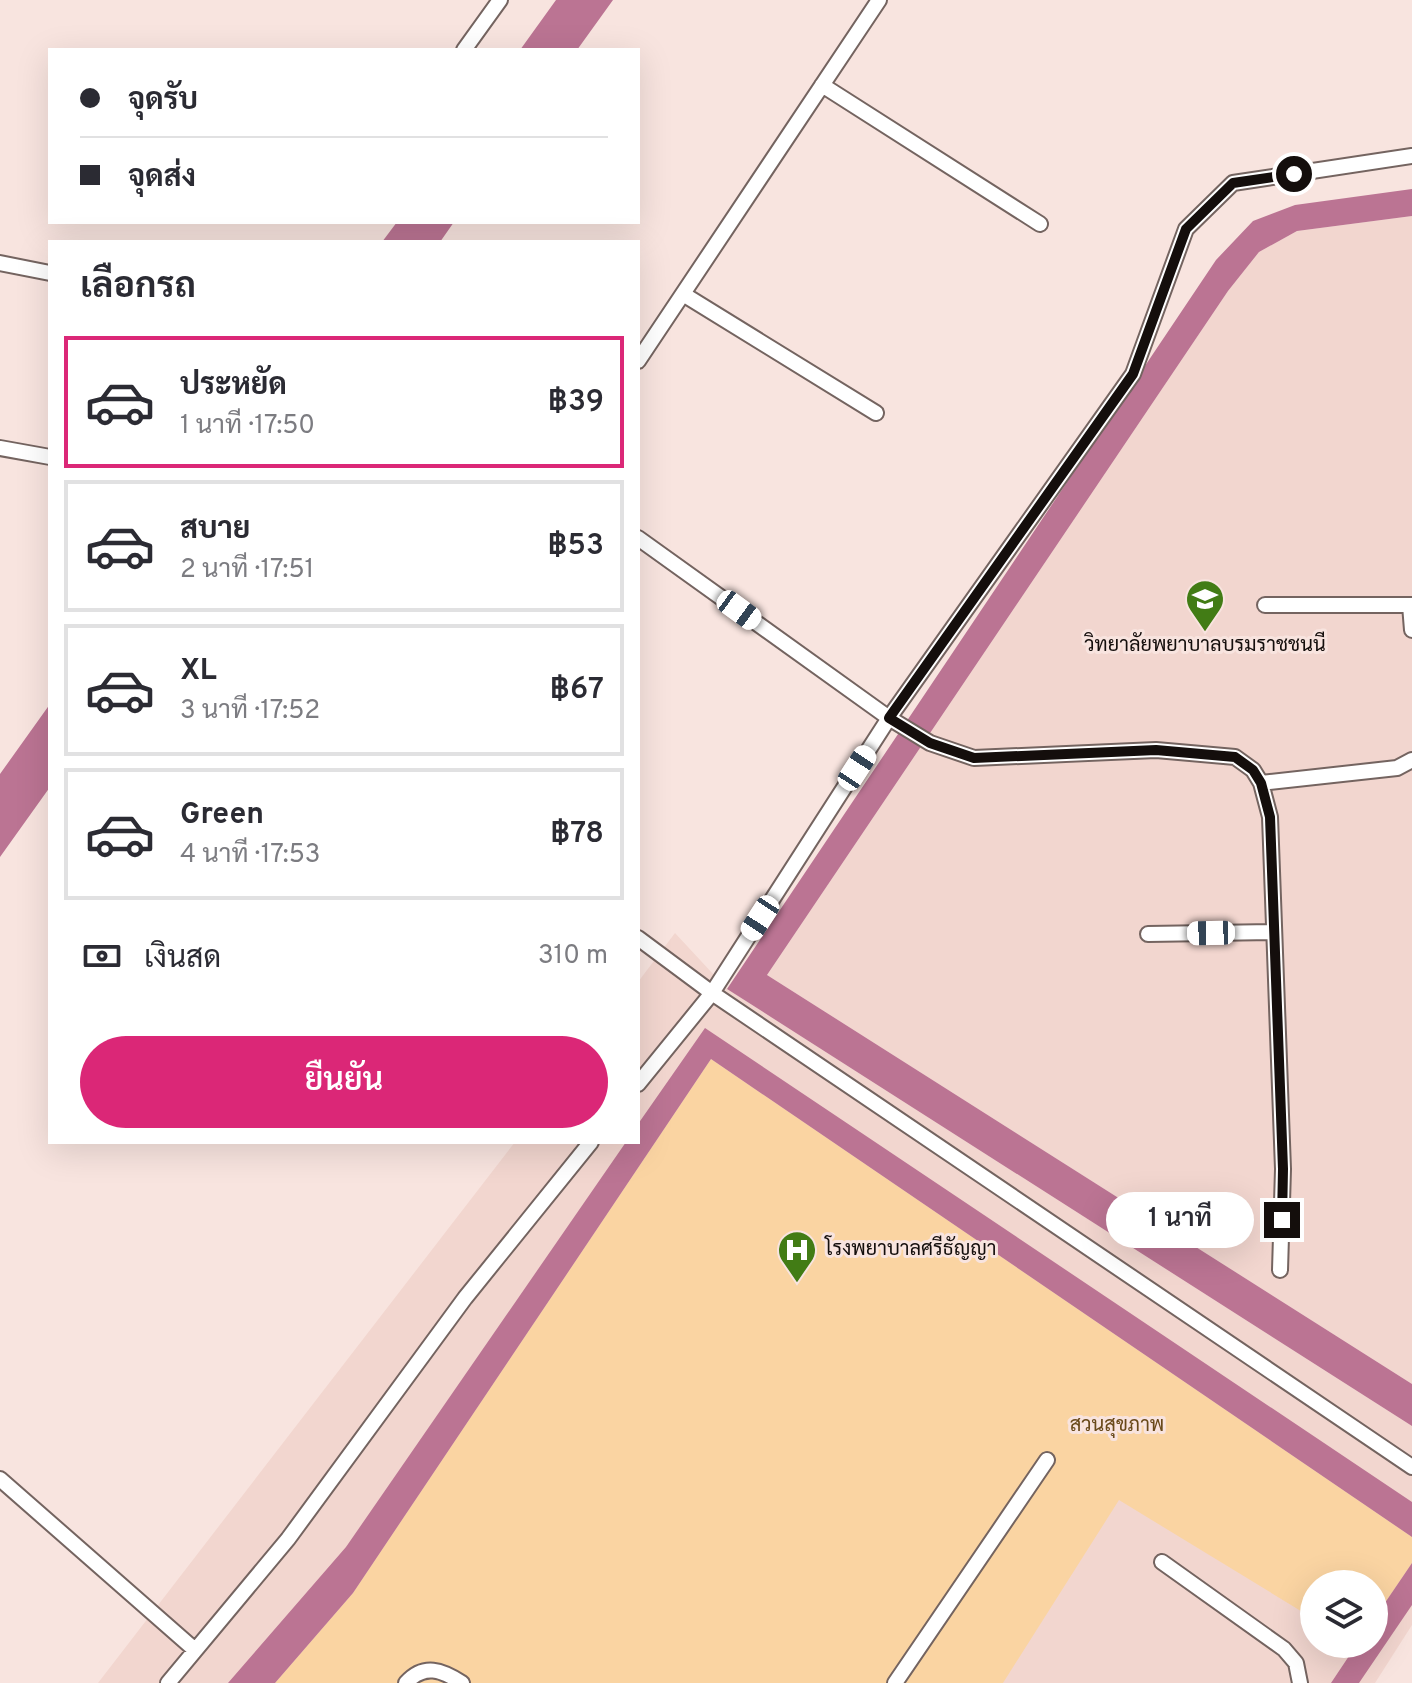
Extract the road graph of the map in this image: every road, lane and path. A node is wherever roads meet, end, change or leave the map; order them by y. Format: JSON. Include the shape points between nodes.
{"nodes":[{"id":1,"x":500,"y":0,"type":"edge"},
{"id":2,"x":879,"y":0,"type":"edge"},
{"id":3,"x":465,"y":48,"type":"edge"},
{"id":4,"x":822,"y":85,"type":"junction"},
{"id":5,"x":1412,"y":156,"type":"edge"},
{"id":6,"x":1040,"y":224,"type":"dead end"},
{"id":7,"x":0,"y":263,"type":"edge"},
{"id":8,"x":48,"y":273,"type":"edge"},
{"id":9,"x":683,"y":294,"type":"junction"},
{"id":10,"x":640,"y":358,"type":"edge"},
{"id":11,"x":876,"y":413,"type":"dead end"},
{"id":12,"x":0,"y":448,"type":"edge"},
{"id":13,"x":48,"y":457,"type":"edge"},
{"id":14,"x":640,"y":539,"type":"edge"},
{"id":15,"x":1265,"y":605,"type":"dead end"},
{"id":16,"x":1411,"y":605,"type":"edge"},
{"id":17,"x":1412,"y":630,"type":"edge"},
{"id":18,"x":891,"y":719,"type":"junction"},
{"id":19,"x":1412,"y":760,"type":"edge"},
{"id":20,"x":1261,"y":783,"type":"junction"},
{"id":21,"x":1274,"y":932,"type":"junction"},
{"id":22,"x":1148,"y":934,"type":"dead end"},
{"id":23,"x":640,"y":939,"type":"edge"},
{"id":24,"x":712,"y":993,"type":"junction"},
{"id":25,"x":640,"y":1082,"type":"edge"},
{"id":26,"x":589,"y":1144,"type":"edge"},
{"id":27,"x":1280,"y":1270,"type":"dead end"},
{"id":28,"x":1047,"y":1460,"type":"dead end"},
{"id":29,"x":1412,"y":1467,"type":"edge"},
{"id":30,"x":0,"y":1479,"type":"edge"},
{"id":31,"x":1162,"y":1562,"type":"dead end"},
{"id":32,"x":195,"y":1650,"type":"junction"},
{"id":33,"x":168,"y":1683,"type":"edge"},
{"id":34,"x":406,"y":1683,"type":"edge"},
{"id":35,"x":462,"y":1683,"type":"edge"},
{"id":36,"x":895,"y":1683,"type":"edge"},
{"id":37,"x":1300,"y":1683,"type":"edge"}],
"edges":[{"from":1,"to":3,"type":"lane"},
{"from":2,"to":4,"type":"lane"},
{"from":4,"to":6,"type":"lane"},
{"from":4,"to":9,"type":"lane"},
{"from":5,"to":18,"type":"lane","via":[[1233,183],[1186,229],[1133,374]]},
{"from":7,"to":8,"type":"lane"},
{"from":9,"to":10,"type":"lane"},
{"from":9,"to":11,"type":"lane"},
{"from":12,"to":13,"type":"lane"},
{"from":14,"to":18,"type":"lane"},
{"from":15,"to":16,"type":"lane"},
{"from":16,"to":17,"type":"lane"},
{"from":18,"to":20,"type":"lane","via":[[930,743],[974,758],[1156,750],[1235,757]]},
{"from":18,"to":24,"type":"lane"},
{"from":19,"to":20,"type":"lane","via":[[1397,768]]},
{"from":20,"to":21,"type":"lane","via":[[1270,817]]},
{"from":21,"to":22,"type":"lane"},
{"from":21,"to":27,"type":"lane","via":[[1283,1169]]},
{"from":23,"to":24,"type":"lane"},
{"from":24,"to":25,"type":"lane"},
{"from":24,"to":29,"type":"lane"},
{"from":26,"to":32,"type":"lane","via":[[465,1298],[288,1539]]},
{"from":28,"to":36,"type":"lane"},
{"from":30,"to":32,"type":"lane"},
{"from":31,"to":37,"type":"lane","via":[[1284,1649],[1296,1663]]},
{"from":32,"to":33,"type":"lane"},
{"from":34,"to":35,"type":"lane","via":[[414,1674],[432,1669]]}]}
